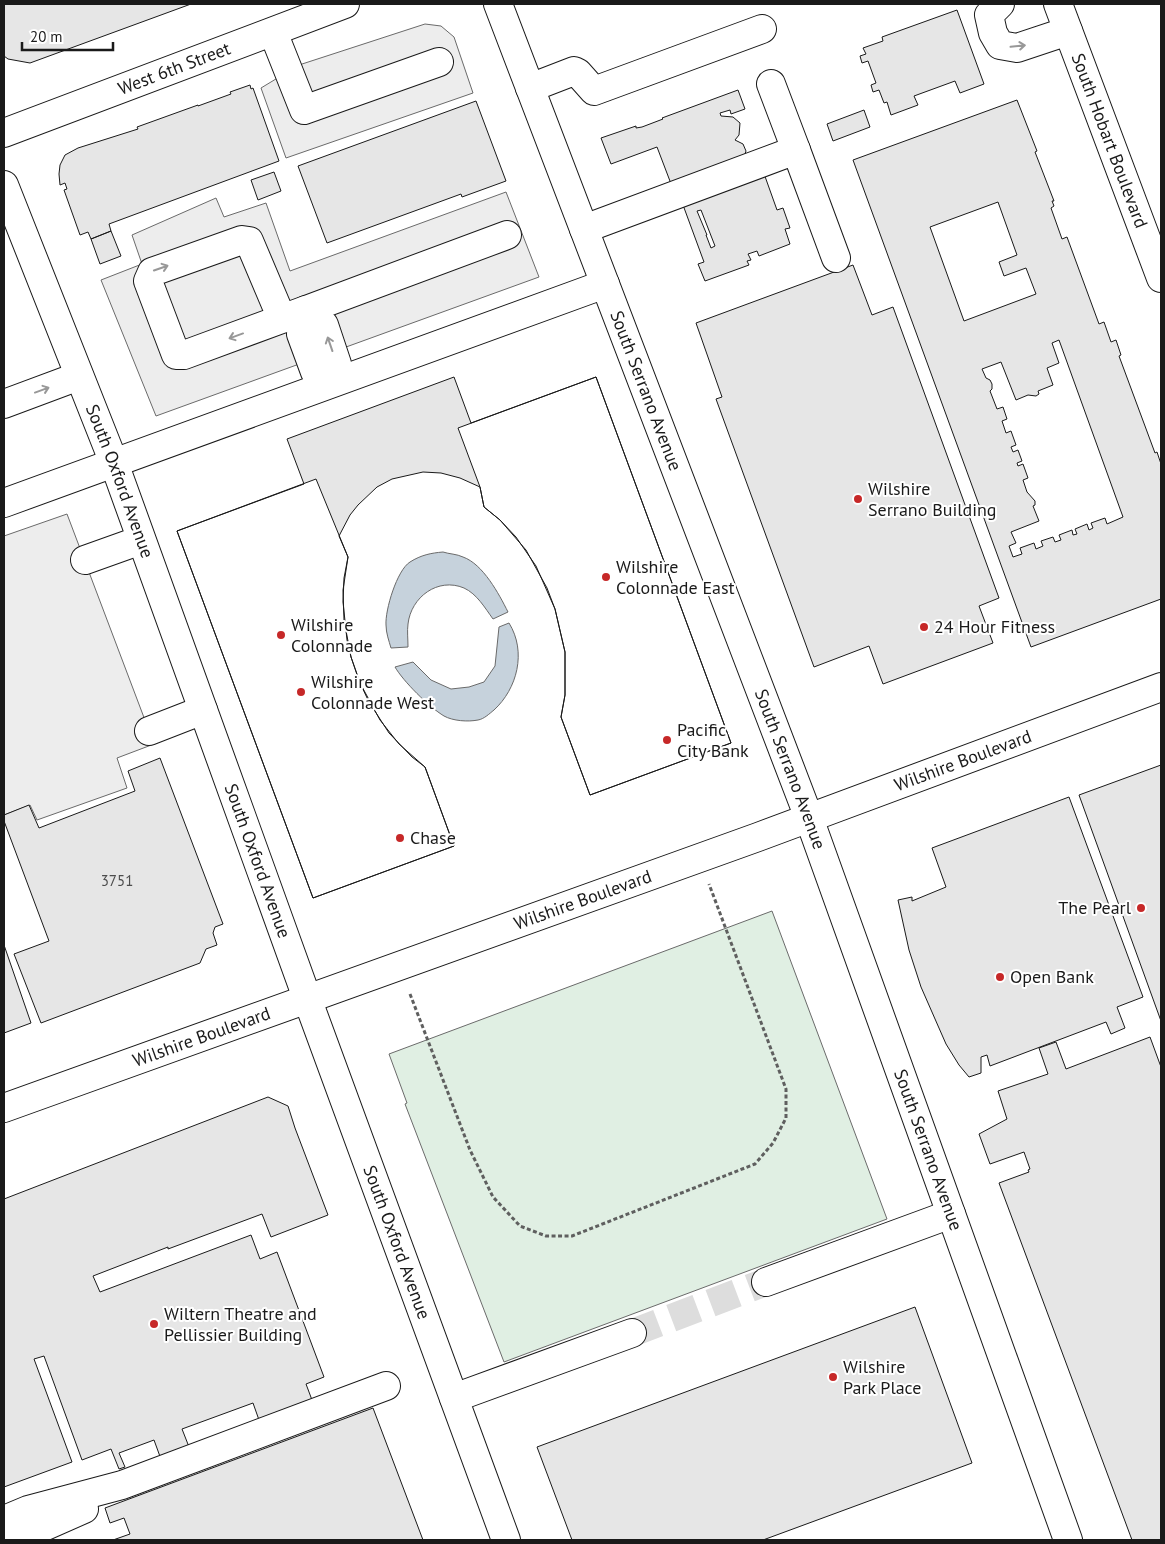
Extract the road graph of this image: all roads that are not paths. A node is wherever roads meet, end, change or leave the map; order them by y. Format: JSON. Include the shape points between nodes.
{"nodes":[{"id":1,"x":345,"y":4,"type":"edge"},
{"id":2,"x":498,"y":4,"type":"edge"},
{"id":3,"x":1000,"y":4,"type":"edge"},
{"id":4,"x":1058,"y":4,"type":"edge"},
{"id":5,"x":762,"y":29,"type":"dead end"},
{"id":6,"x":1068,"y":31,"type":"junction"},
{"id":7,"x":273,"y":32,"type":"junction"},
{"id":8,"x":439,"y":62,"type":"dead end"},
{"id":9,"x":771,"y":84,"type":"dead end"},
{"id":10,"x":530,"y":88,"type":"junction"},
{"id":11,"x":4,"y":133,"type":"edge"},
{"id":12,"x":796,"y":150,"type":"junction"},
{"id":13,"x":4,"y":185,"type":"edge"},
{"id":14,"x":584,"y":229,"type":"junction"},
{"id":15,"x":507,"y":235,"type":"dead end"},
{"id":16,"x":836,"y":258,"type":"dead end"},
{"id":17,"x":1161,"y":278,"type":"edge"},
{"id":18,"x":605,"y":284,"type":"junction"},
{"id":19,"x":299,"y":316,"type":"junction"},
{"id":20,"x":79,"y":376,"type":"junction"},
{"id":21,"x":329,"y":380,"type":"junction"},
{"id":22,"x":4,"y":404,"type":"edge"},
{"id":23,"x":114,"y":464,"type":"junction"},
{"id":24,"x":4,"y":503,"type":"edge"},
{"id":25,"x":141,"y":540,"type":"junction"},
{"id":26,"x":85,"y":560,"type":"dead end"},
{"id":27,"x":1161,"y":687,"type":"edge"},
{"id":28,"x":203,"y":710,"type":"junction"},
{"id":29,"x":149,"y":731,"type":"dead end"},
{"id":30,"x":809,"y":818,"type":"junction"},
{"id":31,"x":307,"y":998,"type":"junction"},
{"id":32,"x":4,"y":1108,"type":"edge"},
{"id":33,"x":951,"y":1214,"type":"junction"},
{"id":34,"x":766,"y":1282,"type":"tunnel mouth"},
{"id":35,"x":632,"y":1333,"type":"tunnel mouth"},
{"id":36,"x":386,"y":1386,"type":"dead end"},
{"id":37,"x":454,"y":1398,"type":"junction"},
{"id":38,"x":108,"y":1489,"type":"junction"},
{"id":39,"x":4,"y":1520,"type":"edge"},
{"id":40,"x":9,"y":1540,"type":"edge"},
{"id":41,"x":506,"y":1540,"type":"edge"},
{"id":42,"x":1068,"y":1540,"type":"edge"}],
"edges":[{"from":1,"to":7,"type":"street","name":"West 6th Street"},
{"from":2,"to":10,"type":"street","name":"South Serrano Avenue"},
{"from":3,"to":6,"type":"street","one_way":true,"via":[[989,15],[1000,45],[1017,48]]},
{"from":4,"to":6,"type":"street","name":"South Hobart Boulevard"},
{"from":5,"to":10,"type":"street","via":[[594,91],[574,71]]},
{"from":6,"to":17,"type":"street","name":"South Hobart Boulevard"},
{"from":7,"to":8,"type":"street","via":[[304,110]]},
{"from":7,"to":11,"type":"street","name":"West 6th Street"},
{"from":9,"to":12,"type":"street"},
{"from":10,"to":14,"type":"street","name":"South Serrano Avenue"},
{"from":12,"to":14,"type":"street"},
{"from":12,"to":16,"type":"street"},
{"from":13,"to":20,"type":"street","name":"South Oxford Avenue"},
{"from":14,"to":18,"type":"street","name":"South Serrano Avenue"},
{"from":15,"to":19,"type":"street"},
{"from":18,"to":21,"type":"street"},
{"from":18,"to":30,"type":"street","name":"South Serrano Avenue"},
{"from":19,"to":19,"type":"street","one_way":true,"via":[[176,355],[148,280],[152,272],[242,240],[249,241]]},
{"from":19,"to":21,"type":"street","via":[[301,334],[315,372]]},
{"from":22,"to":20,"type":"street","one_way":true},
{"from":20,"to":23,"type":"street","name":"South Oxford Avenue"},
{"from":21,"to":23,"type":"street"},
{"from":23,"to":24,"type":"street"},
{"from":23,"to":25,"type":"street","name":"South Oxford Avenue"},
{"from":25,"to":26,"type":"street"},
{"from":25,"to":28,"type":"street","name":"South Oxford Avenue"},
{"from":27,"to":30,"type":"street","name":"Wilshire Boulevard"},
{"from":28,"to":29,"type":"street"},
{"from":28,"to":31,"type":"street","name":"South Oxford Avenue"},
{"from":30,"to":31,"type":"street","name":"Wilshire Boulevard"},
{"from":30,"to":33,"type":"street","name":"South Serrano Avenue"},
{"from":31,"to":32,"type":"street","name":"Wilshire Boulevard"},
{"from":31,"to":37,"type":"street","name":"South Oxford Avenue"},
{"from":33,"to":34,"type":"street"},
{"from":33,"to":42,"type":"street","name":"South Serrano Avenue"},
{"from":35,"to":37,"type":"street"},
{"from":36,"to":38,"type":"street"},
{"from":37,"to":41,"type":"street","name":"South Oxford Avenue"},
{"from":38,"to":39,"type":"street","via":[[28,1510]]},
{"from":38,"to":40,"type":"street","via":[[93,1504]]}]}
